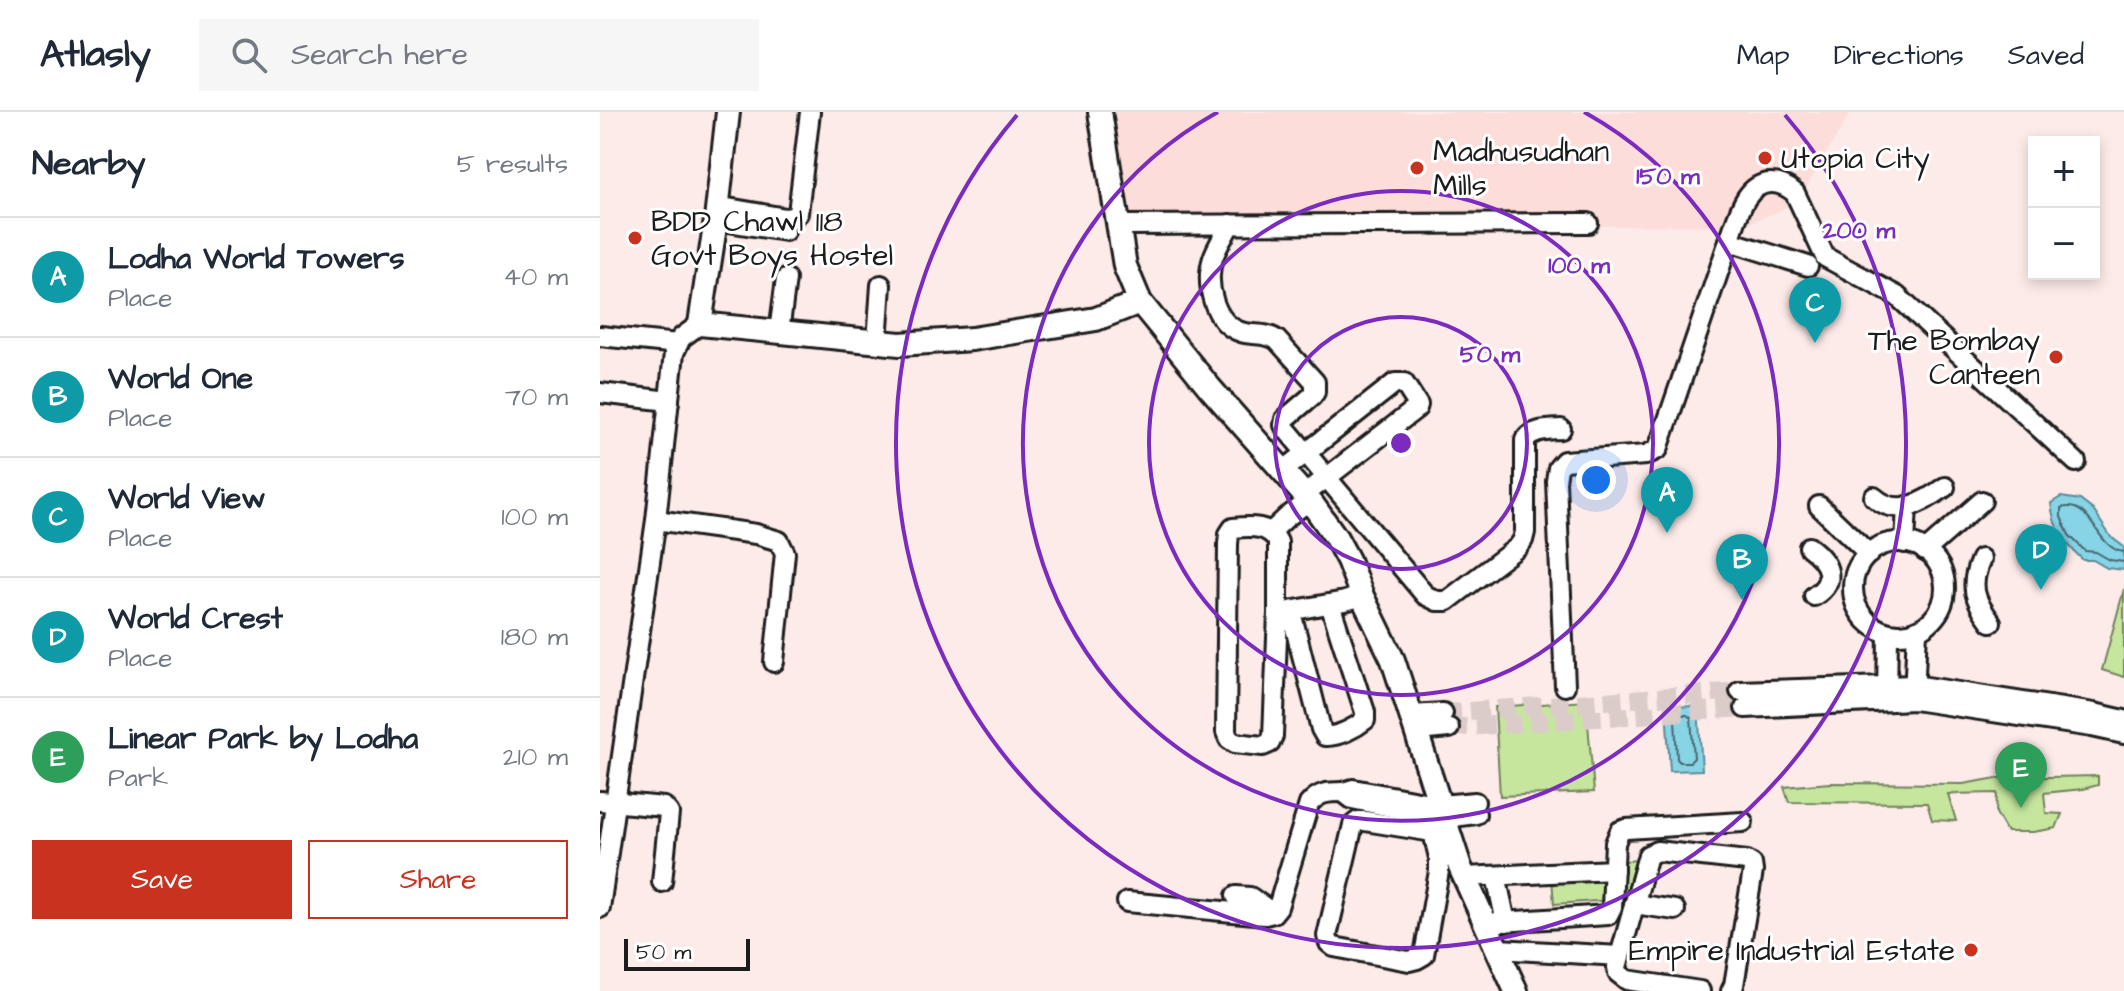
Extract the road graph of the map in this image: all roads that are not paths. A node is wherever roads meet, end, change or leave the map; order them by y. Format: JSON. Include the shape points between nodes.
{"nodes":[{"id":1,"x":728,"y":112,"type":"edge"},
{"id":2,"x":810,"y":112,"type":"edge"},
{"id":3,"x":1100,"y":112,"type":"edge"},
{"id":4,"x":722,"y":214,"type":"junction"},
{"id":5,"x":1588,"y":223,"type":"dead end"},
{"id":6,"x":1230,"y":224,"type":"junction"},
{"id":7,"x":1119,"y":225,"type":"junction"},
{"id":8,"x":785,"y":231,"type":"dead end"},
{"id":9,"x":1729,"y":241,"type":"junction"},
{"id":10,"x":1808,"y":266,"type":"dead end"},
{"id":11,"x":786,"y":279,"type":"dead end"},
{"id":12,"x":881,"y":285,"type":"dead end"},
{"id":13,"x":1140,"y":302,"type":"junction"},
{"id":14,"x":700,"y":324,"type":"junction"},
{"id":15,"x":779,"y":332,"type":"junction"},
{"id":16,"x":600,"y":336,"type":"edge"},
{"id":17,"x":877,"y":342,"type":"junction"},
{"id":18,"x":678,"y":344,"type":"junction"},
{"id":19,"x":600,"y":393,"type":"edge"},
{"id":20,"x":669,"y":401,"type":"junction"},
{"id":21,"x":1561,"y":429,"type":"dead end"},
{"id":22,"x":1306,"y":452,"type":"junction"},
{"id":23,"x":2076,"y":462,"type":"dead end"},
{"id":24,"x":1283,"y":471,"type":"junction"},
{"id":25,"x":1326,"y":477,"type":"junction"},
{"id":26,"x":1945,"y":487,"type":"dead end"},
{"id":27,"x":1874,"y":497,"type":"dead end"},
{"id":28,"x":1306,"y":498,"type":"junction"},
{"id":29,"x":1982,"y":501,"type":"dead end"},
{"id":30,"x":1819,"y":506,"type":"dead end"},
{"id":31,"x":1907,"y":506,"type":"junction"},
{"id":32,"x":656,"y":520,"type":"junction"},
{"id":33,"x":1272,"y":531,"type":"junction"},
{"id":34,"x":1905,"y":543,"type":"junction"},
{"id":35,"x":1809,"y":547,"type":"dead end"},
{"id":36,"x":1925,"y":551,"type":"junction"},
{"id":37,"x":1869,"y":554,"type":"junction"},
{"id":38,"x":1981,"y":559,"type":"dead end"},
{"id":39,"x":1828,"y":575,"type":"junction"},
{"id":40,"x":1854,"y":578,"type":"junction"},
{"id":41,"x":1973,"y":585,"type":"junction"},
{"id":42,"x":1945,"y":586,"type":"junction"},
{"id":43,"x":1362,"y":596,"type":"junction"},
{"id":44,"x":1814,"y":596,"type":"dead end"},
{"id":45,"x":1330,"y":604,"type":"junction"},
{"id":46,"x":1284,"y":612,"type":"junction"},
{"id":47,"x":1991,"y":622,"type":"dead end"},
{"id":48,"x":1917,"y":630,"type":"junction"},
{"id":49,"x":1888,"y":633,"type":"junction"},
{"id":50,"x":774,"y":662,"type":"dead end"},
{"id":51,"x":1565,"y":686,"type":"dead end"},
{"id":52,"x":1887,"y":693,"type":"junction"},
{"id":53,"x":1914,"y":693,"type":"junction"},
{"id":54,"x":1742,"y":700,"type":"tunnel mouth"},
{"id":55,"x":2124,"y":720,"type":"edge"},
{"id":56,"x":1446,"y":721,"type":"tunnel mouth"},
{"id":57,"x":1414,"y":723,"type":"junction"},
{"id":58,"x":2124,"y":734,"type":"edge"},
{"id":59,"x":607,"y":801,"type":"edge"},
{"id":60,"x":1476,"y":808,"type":"dead end"},
{"id":61,"x":1441,"y":821,"type":"junction"},
{"id":62,"x":1743,"y":822,"type":"dead end"},
{"id":63,"x":1614,"y":870,"type":"junction"},
{"id":64,"x":1455,"y":872,"type":"junction"},
{"id":65,"x":1496,"y":876,"type":"junction"},
{"id":66,"x":662,"y":882,"type":"dead end"},
{"id":67,"x":1236,"y":896,"type":"dead end"},
{"id":68,"x":1127,"y":902,"type":"dead end"},
{"id":69,"x":1634,"y":904,"type":"junction"},
{"id":70,"x":600,"y":908,"type":"edge"},
{"id":71,"x":1675,"y":910,"type":"dead end"},
{"id":72,"x":1273,"y":913,"type":"junction"},
{"id":73,"x":1496,"y":923,"type":"junction"},
{"id":74,"x":1498,"y":949,"type":"junction"},
{"id":75,"x":1620,"y":956,"type":"junction"},
{"id":76,"x":1512,"y":990,"type":"edge"},
{"id":77,"x":1700,"y":991,"type":"edge"},
{"id":78,"x":1731,"y":991,"type":"edge"}],
"edges":[{"from":1,"to":4,"type":"street"},
{"from":2,"to":4,"type":"street","via":[[798,213],[786,218]]},
{"from":3,"to":7,"type":"street"},
{"from":4,"to":8,"type":"street"},
{"from":4,"to":14,"type":"street"},
{"from":5,"to":6,"type":"street"},
{"from":6,"to":7,"type":"street"},
{"from":6,"to":22,"type":"street","via":[[1212,260],[1216,307],[1233,328],[1277,340],[1315,382],[1315,392],[1284,425]]},
{"from":7,"to":13,"type":"street","via":[[1125,266]]},
{"from":9,"to":10,"type":"street"},
{"from":9,"to":23,"type":"street","via":[[1754,187],[1766,182],[1788,187],[1825,257],[1897,296]]},
{"from":9,"to":51,"type":"street","via":[[1658,449],[1646,455],[1564,461],[1558,468]]},
{"from":11,"to":15,"type":"street"},
{"from":12,"to":17,"type":"street"},
{"from":13,"to":17,"type":"street","via":[[1096,319],[972,339]]},
{"from":13,"to":24,"type":"street"},
{"from":14,"to":15,"type":"street"},
{"from":14,"to":18,"type":"street"},
{"from":15,"to":17,"type":"street"},
{"from":16,"to":18,"type":"street"},
{"from":18,"to":20,"type":"street"},
{"from":19,"to":20,"type":"street"},
{"from":20,"to":32,"type":"street"},
{"from":21,"to":25,"type":"street","via":[[1529,434],[1525,440],[1523,540],[1447,601],[1425,595]]},
{"from":22,"to":24,"type":"street"},
{"from":22,"to":25,"type":"street"},
{"from":22,"to":25,"type":"street","via":[[1395,383],[1404,383],[1417,408]]},
{"from":24,"to":28,"type":"street"},
{"from":25,"to":28,"type":"street"},
{"from":26,"to":31,"type":"street"},
{"from":27,"to":31,"type":"street","via":[[1891,507]]},
{"from":28,"to":33,"type":"street"},
{"from":28,"to":43,"type":"street","via":[[1335,536]]},
{"from":29,"to":36,"type":"street"},
{"from":30,"to":37,"type":"street"},
{"from":31,"to":34,"type":"street"},
{"from":32,"to":50,"type":"street","via":[[779,541],[785,553]]},
{"from":32,"to":59,"type":"street"},
{"from":33,"to":46,"type":"street","via":[[1278,542]]},
{"from":33,"to":46,"type":"street","via":[[1239,527],[1229,534],[1226,732],[1235,743],[1263,746],[1273,736]]},
{"from":34,"to":36,"type":"street"},
{"from":34,"to":37,"type":"street"},
{"from":35,"to":39,"type":"street","via":[[1824,557]]},
{"from":36,"to":42,"type":"street","via":[[1942,572]]},
{"from":37,"to":40,"type":"street"},
{"from":38,"to":41,"type":"street"},
{"from":39,"to":40,"type":"street"},
{"from":39,"to":44,"type":"street"},
{"from":40,"to":49,"type":"street","via":[[1853,594],[1861,614]]},
{"from":41,"to":42,"type":"street"},
{"from":41,"to":47,"type":"street"},
{"from":42,"to":48,"type":"street","via":[[1938,613]]},
{"from":43,"to":45,"type":"street"},
{"from":43,"to":57,"type":"street","via":[[1393,660]]},
{"from":45,"to":46,"type":"street"},
{"from":45,"to":46,"type":"street","via":[[1365,712],[1365,720],[1332,737],[1321,729]]},
{"from":48,"to":49,"type":"street"},
{"from":48,"to":53,"type":"street"},
{"from":49,"to":52,"type":"street"},
{"from":52,"to":53,"type":"street"},
{"from":52,"to":54,"type":"street"},
{"from":53,"to":55,"type":"street"},
{"from":53,"to":58,"type":"street"},
{"from":56,"to":57,"type":"street"},
{"from":57,"to":61,"type":"street"},
{"from":59,"to":66,"type":"street","via":[[668,809]]},
{"from":59,"to":70,"type":"street"},
{"from":60,"to":61,"type":"street"},
{"from":61,"to":64,"type":"street"},
{"from":61,"to":64,"type":"street","via":[[1353,825],[1329,943],[1417,959],[1424,955]]},
{"from":61,"to":72,"type":"street","via":[[1352,799],[1343,792],[1323,792],[1309,804]]},
{"from":62,"to":63,"type":"street","via":[[1620,831]]},
{"from":63,"to":65,"type":"street"},
{"from":63,"to":73,"type":"street","via":[[1608,915]]},
{"from":64,"to":65,"type":"street"},
{"from":64,"to":73,"type":"street"},
{"from":65,"to":73,"type":"street"},
{"from":67,"to":72,"type":"street","via":[[1250,897]]},
{"from":68,"to":72,"type":"street"},
{"from":69,"to":71,"type":"street"},
{"from":69,"to":75,"type":"street"},
{"from":69,"to":78,"type":"street","via":[[1652,852],[1752,864]]},
{"from":73,"to":74,"type":"street"},
{"from":74,"to":75,"type":"street"},
{"from":74,"to":76,"type":"street"},
{"from":75,"to":77,"type":"street","via":[[1618,973],[1627,980]]}]}
